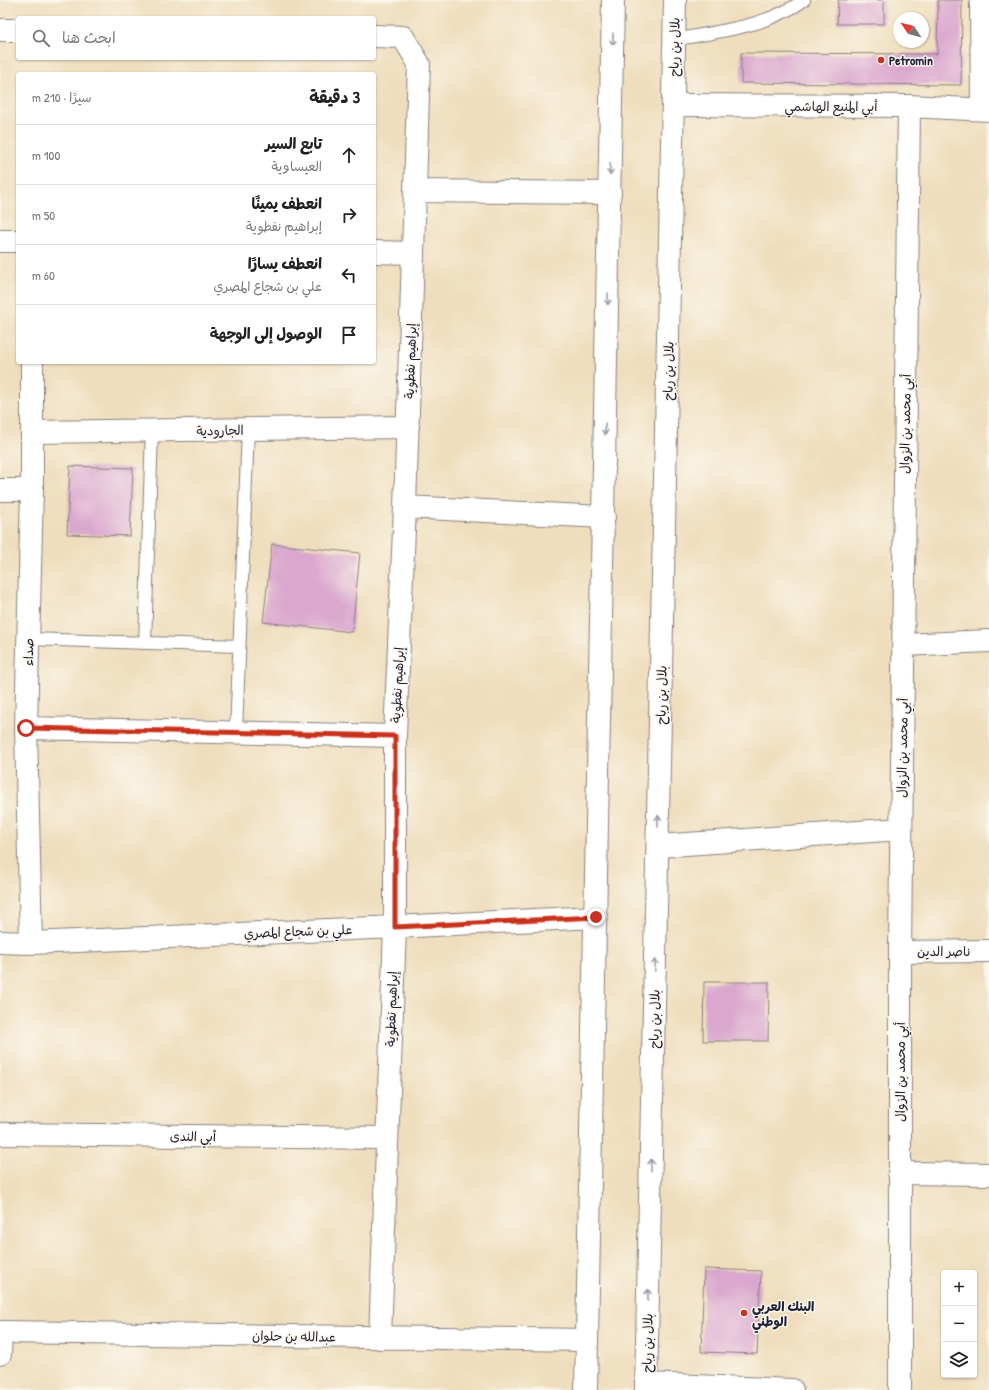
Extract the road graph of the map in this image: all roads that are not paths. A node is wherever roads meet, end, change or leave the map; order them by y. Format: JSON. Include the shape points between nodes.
{"nodes":[{"id":1,"x":613,"y":0,"type":"edge"},
{"id":2,"x":675,"y":0,"type":"edge"},
{"id":3,"x":804,"y":0,"type":"edge"},
{"id":4,"x":981,"y":0,"type":"edge"},
{"id":5,"x":0,"y":30,"type":"edge"},
{"id":6,"x":16,"y":30,"type":"edge"},
{"id":7,"x":376,"y":36,"type":"edge"},
{"id":8,"x":674,"y":40,"type":"junction"},
{"id":9,"x":673,"y":105,"type":"junction"},
{"id":10,"x":909,"y":106,"type":"junction"},
{"id":11,"x":985,"y":110,"type":"edge"},
{"id":12,"x":415,"y":191,"type":"junction"},
{"id":13,"x":610,"y":193,"type":"junction"},
{"id":14,"x":0,"y":241,"type":"edge"},
{"id":15,"x":16,"y":242,"type":"edge"},
{"id":16,"x":376,"y":252,"type":"edge"},
{"id":17,"x":413,"y":253,"type":"junction"},
{"id":18,"x":32,"y":364,"type":"edge"},
{"id":19,"x":408,"y":427,"type":"junction"},
{"id":20,"x":248,"y":429,"type":"junction"},
{"id":21,"x":152,"y":431,"type":"junction"},
{"id":22,"x":32,"y":432,"type":"junction"},
{"id":23,"x":0,"y":490,"type":"edge"},
{"id":24,"x":32,"y":490,"type":"junction"},
{"id":25,"x":405,"y":507,"type":"junction"},
{"id":26,"x":604,"y":517,"type":"junction"},
{"id":27,"x":28,"y":639,"type":"junction"},
{"id":28,"x":989,"y":641,"type":"edge"},
{"id":29,"x":145,"y":643,"type":"junction"},
{"id":30,"x":903,"y":645,"type":"junction"},
{"id":31,"x":239,"y":646,"type":"junction"},
{"id":32,"x":26,"y":728,"type":"junction"},
{"id":33,"x":236,"y":733,"type":"junction"},
{"id":34,"x":395,"y":736,"type":"junction"},
{"id":35,"x":901,"y":829,"type":"junction"},
{"id":36,"x":658,"y":846,"type":"junction"},
{"id":37,"x":596,"y":917,"type":"junction"},
{"id":38,"x":395,"y":927,"type":"junction"},
{"id":39,"x":0,"y":942,"type":"edge"},
{"id":40,"x":31,"y":943,"type":"junction"},
{"id":41,"x":989,"y":951,"type":"edge"},
{"id":42,"x":900,"y":952,"type":"junction"},
{"id":43,"x":0,"y":1134,"type":"edge"},
{"id":44,"x":386,"y":1138,"type":"junction"},
{"id":45,"x":900,"y":1173,"type":"junction"},
{"id":46,"x":989,"y":1174,"type":"edge"},
{"id":47,"x":0,"y":1332,"type":"edge"},
{"id":48,"x":380,"y":1338,"type":"junction"},
{"id":49,"x":587,"y":1340,"type":"junction"},
{"id":50,"x":0,"y":1354,"type":"edge"},
{"id":51,"x":646,"y":1387,"type":"edge"},
{"id":52,"x":586,"y":1390,"type":"edge"},
{"id":53,"x":792,"y":1390,"type":"edge"},
{"id":54,"x":900,"y":1390,"type":"edge"}],
"edges":[{"from":1,"to":13,"type":"street","one_way":true},
{"from":2,"to":8,"type":"street","name":"بلال بن رباح"},
{"from":3,"to":8,"type":"lane","via":[[790,10],[752,25]]},
{"from":4,"to":11,"type":"street"},
{"from":5,"to":6,"type":"street"},
{"from":7,"to":12,"type":"street","name":"إبراهيم نفطوية","via":[[403,37],[419,64]]},
{"from":8,"to":9,"type":"street","name":"بلال بن رباح"},
{"from":9,"to":10,"type":"street","name":"أبي المنيع الهاشمي"},
{"from":36,"to":9,"type":"street","name":"بلال بن رباح","one_way":true},
{"from":10,"to":11,"type":"street","name":"أبي المنيع الهاشمي"},
{"from":10,"to":30,"type":"street","name":"أبي محمد بن الزوال"},
{"from":12,"to":13,"type":"street"},
{"from":12,"to":17,"type":"street","name":"إبراهيم نفطوية"},
{"from":13,"to":26,"type":"street","one_way":true},
{"from":14,"to":15,"type":"street"},
{"from":16,"to":17,"type":"street"},
{"from":17,"to":19,"type":"street","name":"إبراهيم نفطوية"},
{"from":18,"to":22,"type":"street","name":"صداء"},
{"from":19,"to":20,"type":"street","name":"الجارودية"},
{"from":19,"to":25,"type":"street","name":"إبراهيم نفطوية"},
{"from":20,"to":21,"type":"street","name":"الجارودية"},
{"from":20,"to":31,"type":"lane"},
{"from":21,"to":22,"type":"street","name":"الجارودية"},
{"from":21,"to":29,"type":"lane"},
{"from":22,"to":24,"type":"street","name":"صداء"},
{"from":23,"to":24,"type":"street"},
{"from":24,"to":27,"type":"street","name":"صداء"},
{"from":25,"to":26,"type":"street"},
{"from":25,"to":34,"type":"street","name":"إبراهيم نفطوية"},
{"from":26,"to":37,"type":"street"},
{"from":27,"to":29,"type":"lane"},
{"from":27,"to":32,"type":"street","name":"صداء"},
{"from":28,"to":30,"type":"street"},
{"from":29,"to":31,"type":"lane"},
{"from":30,"to":35,"type":"street","name":"أبي محمد بن الزوال"},
{"from":31,"to":33,"type":"lane"},
{"from":32,"to":33,"type":"street"},
{"from":32,"to":40,"type":"street","name":"صداء"},
{"from":33,"to":34,"type":"street"},
{"from":34,"to":38,"type":"street","name":"إبراهيم نفطوية"},
{"from":35,"to":36,"type":"street"},
{"from":35,"to":42,"type":"street","name":"أبي محمد بن الزوال"},
{"from":51,"to":36,"type":"street","name":"بلال بن رباح","one_way":true},
{"from":37,"to":38,"type":"street","name":"علي بن شجاع المصري"},
{"from":37,"to":49,"type":"street"},
{"from":38,"to":40,"type":"street","name":"علي بن شجاع المصري"},
{"from":38,"to":44,"type":"street","name":"إبراهيم نفطوية"},
{"from":39,"to":40,"type":"street","name":"علي بن شجاع المصري"},
{"from":41,"to":42,"type":"street","name":"ناصر الدين"},
{"from":42,"to":45,"type":"street","name":"أبي محمد بن الزوال"},
{"from":43,"to":44,"type":"street","name":"أبي الندى"},
{"from":44,"to":48,"type":"street","name":"إبراهيم نفطوية"},
{"from":45,"to":46,"type":"street"},
{"from":45,"to":54,"type":"street","name":"أبي محمد بن الزوال"},
{"from":47,"to":48,"type":"street","name":"عبدالله بن حلوان"},
{"from":47,"to":50,"type":"street"},
{"from":48,"to":49,"type":"street","name":"عبدالله بن حلوان"},
{"from":49,"to":52,"type":"street"},
{"from":51,"to":53,"type":"street"}]}
